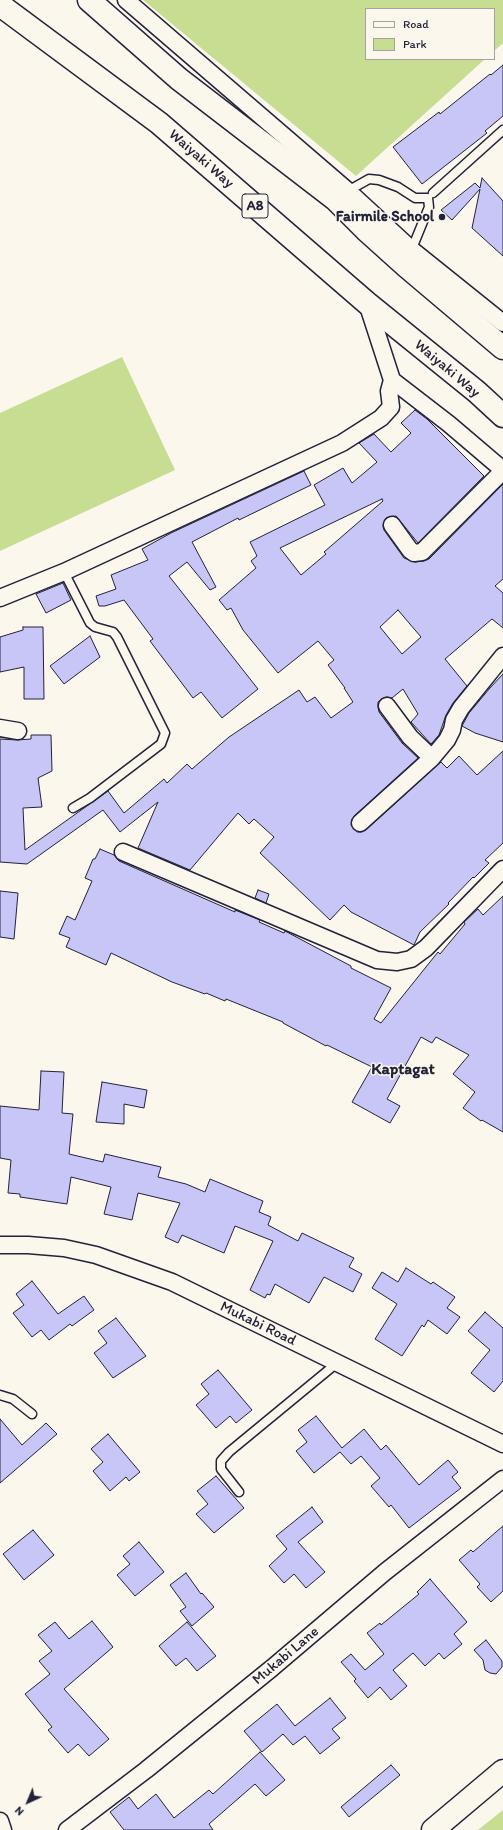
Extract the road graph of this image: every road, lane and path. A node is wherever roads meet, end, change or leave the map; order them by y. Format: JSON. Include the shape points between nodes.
{"nodes":[{"id":1,"x":89,"y":0,"type":"edge"},
{"id":2,"x":126,"y":0,"type":"edge"},
{"id":3,"x":0,"y":5,"type":"edge"},
{"id":4,"x":503,"y":130,"type":"edge"},
{"id":5,"x":433,"y":193,"type":"dead end"},
{"id":6,"x":342,"y":195,"type":"junction"},
{"id":7,"x":409,"y":258,"type":"junction"},
{"id":8,"x":367,"y":303,"type":"junction"},
{"id":9,"x":503,"y":323,"type":"edge"},
{"id":10,"x":503,"y":348,"type":"edge"},
{"id":11,"x":392,"y":380,"type":"junction"},
{"id":12,"x":503,"y":416,"type":"edge"},
{"id":13,"x":503,"y":470,"type":"edge"},
{"id":14,"x":392,"y":524,"type":"dead end"},
{"id":15,"x":64,"y":572,"type":"junction"},
{"id":16,"x":0,"y":598,"type":"edge"},
{"id":17,"x":503,"y":656,"type":"edge"},
{"id":18,"x":387,"y":706,"type":"dead end"},
{"id":19,"x":0,"y":728,"type":"edge"},
{"id":20,"x":18,"y":731,"type":"dead end"},
{"id":21,"x":432,"y":758,"type":"junction"},
{"id":22,"x":73,"y":808,"type":"dead end"},
{"id":23,"x":360,"y":823,"type":"dead end"},
{"id":24,"x":123,"y":852,"type":"dead end"},
{"id":25,"x":503,"y":869,"type":"edge"},
{"id":26,"x":0,"y":1246,"type":"edge"},
{"id":27,"x":337,"y":1363,"type":"junction"},
{"id":28,"x":0,"y":1395,"type":"edge"},
{"id":29,"x":32,"y":1414,"type":"dead end"},
{"id":30,"x":503,"y":1444,"type":"edge"},
{"id":31,"x":503,"y":1479,"type":"edge"},
{"id":32,"x":239,"y":1492,"type":"dead end"},
{"id":33,"x":503,"y":1771,"type":"edge"},
{"id":34,"x":0,"y":1821,"type":"edge"},
{"id":35,"x":3,"y":1830,"type":"edge"},
{"id":36,"x":67,"y":1830,"type":"edge"},
{"id":37,"x":433,"y":1830,"type":"edge"}],
"edges":[{"from":1,"to":6,"type":"main road","via":[[179,79]]},
{"from":2,"to":6,"type":"street"},
{"from":3,"to":8,"type":"main road","name":"Waiyaki Way","number":"A8","via":[[159,123]]},
{"from":4,"to":5,"type":"lane"},
{"from":6,"to":7,"type":"main road","via":[[366,230]]},
{"from":6,"to":7,"type":"lane","via":[[368,179],[398,187],[415,198],[428,198],[429,207]]},
{"from":7,"to":9,"type":"street"},
{"from":7,"to":10,"type":"main road"},
{"from":8,"to":11,"type":"street"},
{"from":8,"to":12,"type":"main road","name":"Waiyaki Way","number":"A8"},
{"from":11,"to":13,"type":"street"},
{"from":11,"to":15,"type":"street","via":[[389,391],[391,407],[381,418],[342,443]]},
{"from":13,"to":14,"type":"street","via":[[422,552],[414,553],[410,550]]},
{"from":15,"to":16,"type":"street"},
{"from":15,"to":22,"type":"lane","via":[[90,623],[113,632],[117,637],[165,733],[162,744]]},
{"from":17,"to":21,"type":"street","via":[[461,708],[447,740]]},
{"from":18,"to":21,"type":"street","via":[[410,737]]},
{"from":19,"to":20,"type":"street"},
{"from":21,"to":23,"type":"street"},
{"from":24,"to":25,"type":"street","via":[[377,960],[396,962],[411,959],[426,948]]},
{"from":26,"to":27,"type":"street","name":"Mukabi Road","via":[[64,1248],[96,1255],[172,1282]]},
{"from":27,"to":30,"type":"street","name":"Mukabi Road"},
{"from":27,"to":32,"type":"lane","via":[[221,1461],[221,1469]]},
{"from":28,"to":29,"type":"lane","via":[[13,1399]]},
{"from":31,"to":36,"type":"street","name":"Mukabi Lane","via":[[385,1572],[146,1770]]},
{"from":33,"to":37,"type":"main road"},
{"from":34,"to":35,"type":"street"}]}
